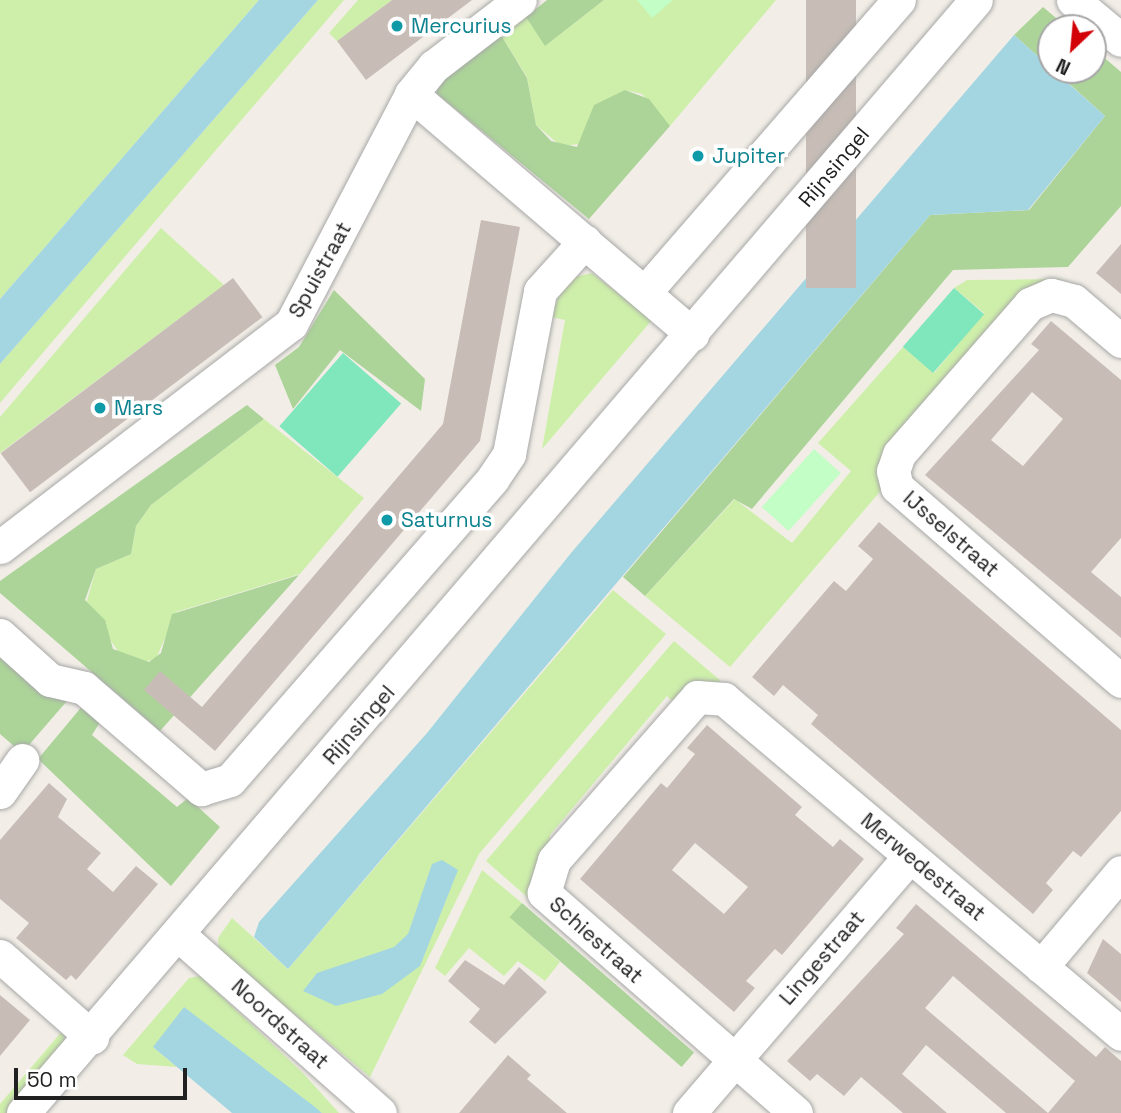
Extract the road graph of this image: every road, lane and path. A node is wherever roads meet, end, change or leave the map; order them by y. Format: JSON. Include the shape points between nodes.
{"nodes":[{"id":1,"x":520,"y":0,"type":"edge"},
{"id":2,"x":899,"y":0,"type":"edge"},
{"id":3,"x":976,"y":0,"type":"edge"},
{"id":4,"x":1073,"y":0,"type":"edge"},
{"id":5,"x":1121,"y":40,"type":"edge"},
{"id":6,"x":411,"y":94,"type":"junction"},
{"id":7,"x":585,"y":241,"type":"junction"},
{"id":8,"x":645,"y":292,"type":"junction"},
{"id":9,"x":692,"y":334,"type":"junction"},
{"id":10,"x":1121,"y":341,"type":"edge"},
{"id":11,"x":0,"y":547,"type":"edge"},
{"id":12,"x":0,"y":635,"type":"edge"},
{"id":13,"x":1121,"y":681,"type":"edge"},
{"id":14,"x":724,"y":699,"type":"joint"},
{"id":15,"x":22,"y":760,"type":"dead end"},
{"id":16,"x":0,"y":792,"type":"edge"},
{"id":17,"x":910,"y":856,"type":"junction"},
{"id":18,"x":1121,"y":872,"type":"edge"},
{"id":19,"x":179,"y":936,"type":"junction"},
{"id":20,"x":0,"y":956,"type":"edge"},
{"id":21,"x":1041,"y":967,"type":"junction"},
{"id":22,"x":1121,"y":1034,"type":"edge"},
{"id":23,"x":92,"y":1037,"type":"junction"},
{"id":24,"x":734,"y":1060,"type":"junction"},
{"id":25,"x":23,"y":1113,"type":"edge"},
{"id":26,"x":380,"y":1113,"type":"edge"},
{"id":27,"x":689,"y":1113,"type":"edge"},
{"id":28,"x":796,"y":1113,"type":"edge"}],
"edges":[{"from":1,"to":6,"type":"street","name":"Spuistraat","via":[[434,65]]},
{"from":2,"to":8,"type":"street"},
{"from":3,"to":9,"type":"street","name":"Rijnsingel"},
{"from":4,"to":5,"type":"street"},
{"from":6,"to":7,"type":"street"},
{"from":6,"to":11,"type":"street","name":"Spuistraat","via":[[291,324]]},
{"from":7,"to":8,"type":"street"},
{"from":7,"to":12,"type":"street","via":[[540,291],[509,454],[230,780],[214,790],[201,789],[84,688],[50,680]]},
{"from":8,"to":9,"type":"street"},
{"from":9,"to":19,"type":"street","name":"Rijnsingel"},
{"from":10,"to":13,"type":"street","name":"IJsselstraat","via":[[1074,301],[1051,295],[1030,304],[899,454],[893,471],[897,487]]},
{"from":14,"to":17,"type":"street","name":"Merwedestraat"},
{"from":14,"to":24,"type":"street","name":"Schiestraat","via":[[688,703],[544,880],[548,901]]},
{"from":15,"to":16,"type":"street"},
{"from":17,"to":21,"type":"street","name":"Merwedestraat"},
{"from":17,"to":24,"type":"street","name":"Lingestraat"},
{"from":18,"to":21,"type":"street"},
{"from":19,"to":23,"type":"street","name":"Rijnsingel"},
{"from":19,"to":26,"type":"street","name":"Noordstraat"},
{"from":20,"to":23,"type":"street"},
{"from":21,"to":22,"type":"street","name":"Merwedestraat"},
{"from":23,"to":25,"type":"street","name":"Rijnsingel"},
{"from":24,"to":27,"type":"street","name":"Lingestraat"},
{"from":24,"to":28,"type":"street"}]}
